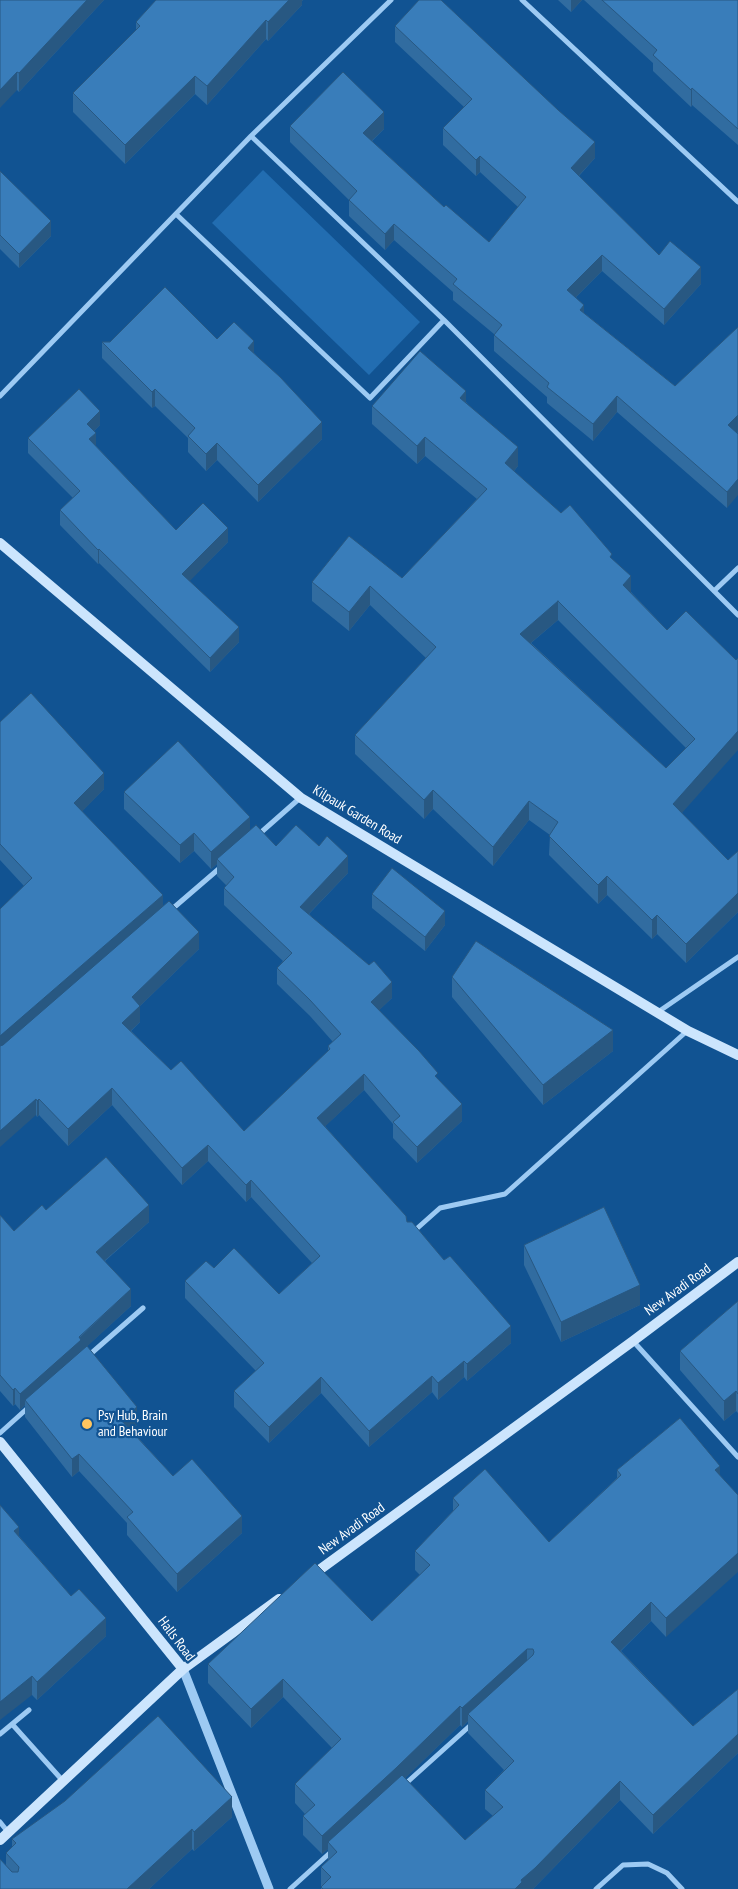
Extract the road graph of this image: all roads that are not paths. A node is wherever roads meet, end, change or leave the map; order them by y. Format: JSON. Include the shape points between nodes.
{"nodes":[{"id":1,"x":391,"y":0,"type":"edge"},
{"id":2,"x":522,"y":0,"type":"edge"},
{"id":3,"x":252,"y":136,"type":"junction"},
{"id":4,"x":738,"y":202,"type":"edge"},
{"id":5,"x":176,"y":214,"type":"junction"},
{"id":6,"x":444,"y":320,"type":"junction"},
{"id":7,"x":0,"y":396,"type":"edge"},
{"id":8,"x":0,"y":542,"type":"edge"},
{"id":9,"x":738,"y":568,"type":"edge"},
{"id":10,"x":714,"y":591,"type":"junction"},
{"id":11,"x":738,"y":615,"type":"edge"},
{"id":12,"x":301,"y":798,"type":"junction"},
{"id":13,"x":256,"y":837,"type":"edge"},
{"id":14,"x":226,"y":863,"type":"edge"},
{"id":15,"x":166,"y":915,"type":"edge"},
{"id":16,"x":738,"y":957,"type":"edge"},
{"id":17,"x":658,"y":1012,"type":"junction"},
{"id":18,"x":688,"y":1031,"type":"junction"},
{"id":19,"x":738,"y":1055,"type":"edge"},
{"id":20,"x":410,"y":1235,"type":"edge"},
{"id":21,"x":738,"y":1262,"type":"edge"},
{"id":22,"x":143,"y":1308,"type":"dead end"},
{"id":23,"x":633,"y":1341,"type":"junction"},
{"id":24,"x":84,"y":1359,"type":"edge"},
{"id":25,"x":33,"y":1404,"type":"edge"},
{"id":26,"x":0,"y":1432,"type":"edge"},
{"id":27,"x":0,"y":1442,"type":"edge"},
{"id":28,"x":738,"y":1457,"type":"edge"},
{"id":29,"x":302,"y":1582,"type":"edge"},
{"id":30,"x":286,"y":1594,"type":"edge"},
{"id":31,"x":183,"y":1669,"type":"junction"},
{"id":32,"x":29,"y":1710,"type":"dead end"},
{"id":33,"x":480,"y":1717,"type":"edge"},
{"id":34,"x":12,"y":1724,"type":"junction"},
{"id":35,"x":0,"y":1734,"type":"edge"},
{"id":36,"x":63,"y":1781,"type":"junction"},
{"id":37,"x":399,"y":1790,"type":"edge"},
{"id":38,"x":0,"y":1822,"type":"edge"},
{"id":39,"x":9,"y":1832,"type":"junction"},
{"id":40,"x":0,"y":1840,"type":"edge"},
{"id":41,"x":334,"y":1849,"type":"edge"},
{"id":42,"x":269,"y":1889,"type":"edge"},
{"id":43,"x":290,"y":1889,"type":"edge"},
{"id":44,"x":596,"y":1889,"type":"edge"},
{"id":45,"x":682,"y":1889,"type":"edge"}],
"edges":[{"from":1,"to":3,"type":"street"},
{"from":2,"to":4,"type":"street"},
{"from":3,"to":5,"type":"street"},
{"from":3,"to":6,"type":"street"},
{"from":5,"to":6,"type":"street","via":[[370,398]]},
{"from":5,"to":7,"type":"street"},
{"from":6,"to":10,"type":"street"},
{"from":8,"to":12,"type":"main road","name":"Kilpauk Garden Road"},
{"from":9,"to":10,"type":"street"},
{"from":10,"to":11,"type":"street"},
{"from":12,"to":13,"type":"street"},
{"from":12,"to":17,"type":"main road","name":"Kilpauk Garden Road"},
{"from":14,"to":15,"type":"street"},
{"from":16,"to":17,"type":"street"},
{"from":17,"to":18,"type":"main road","name":"Kilpauk Garden Road"},
{"from":18,"to":19,"type":"main road","name":"Kilpauk Garden Road"},
{"from":18,"to":20,"type":"street","via":[[505,1194],[440,1208]]},
{"from":21,"to":23,"type":"main road","name":"New Avadi Road"},
{"from":22,"to":24,"type":"street"},
{"from":23,"to":28,"type":"street"},
{"from":23,"to":29,"type":"main road","name":"New Avadi Road"},
{"from":25,"to":26,"type":"street"},
{"from":27,"to":31,"type":"main road","name":"Halls Road"},
{"from":30,"to":31,"type":"main road"},
{"from":31,"to":36,"type":"main road"},
{"from":31,"to":42,"type":"street","name":"Halls Road"},
{"from":32,"to":34,"type":"street"},
{"from":33,"to":37,"type":"street"},
{"from":34,"to":35,"type":"street"},
{"from":34,"to":36,"type":"street"},
{"from":36,"to":39,"type":"main road"},
{"from":38,"to":39,"type":"street"},
{"from":39,"to":40,"type":"main road"},
{"from":41,"to":43,"type":"street"},
{"from":44,"to":45,"type":"street","via":[[622,1865],[648,1864],[667,1874]]}]}
